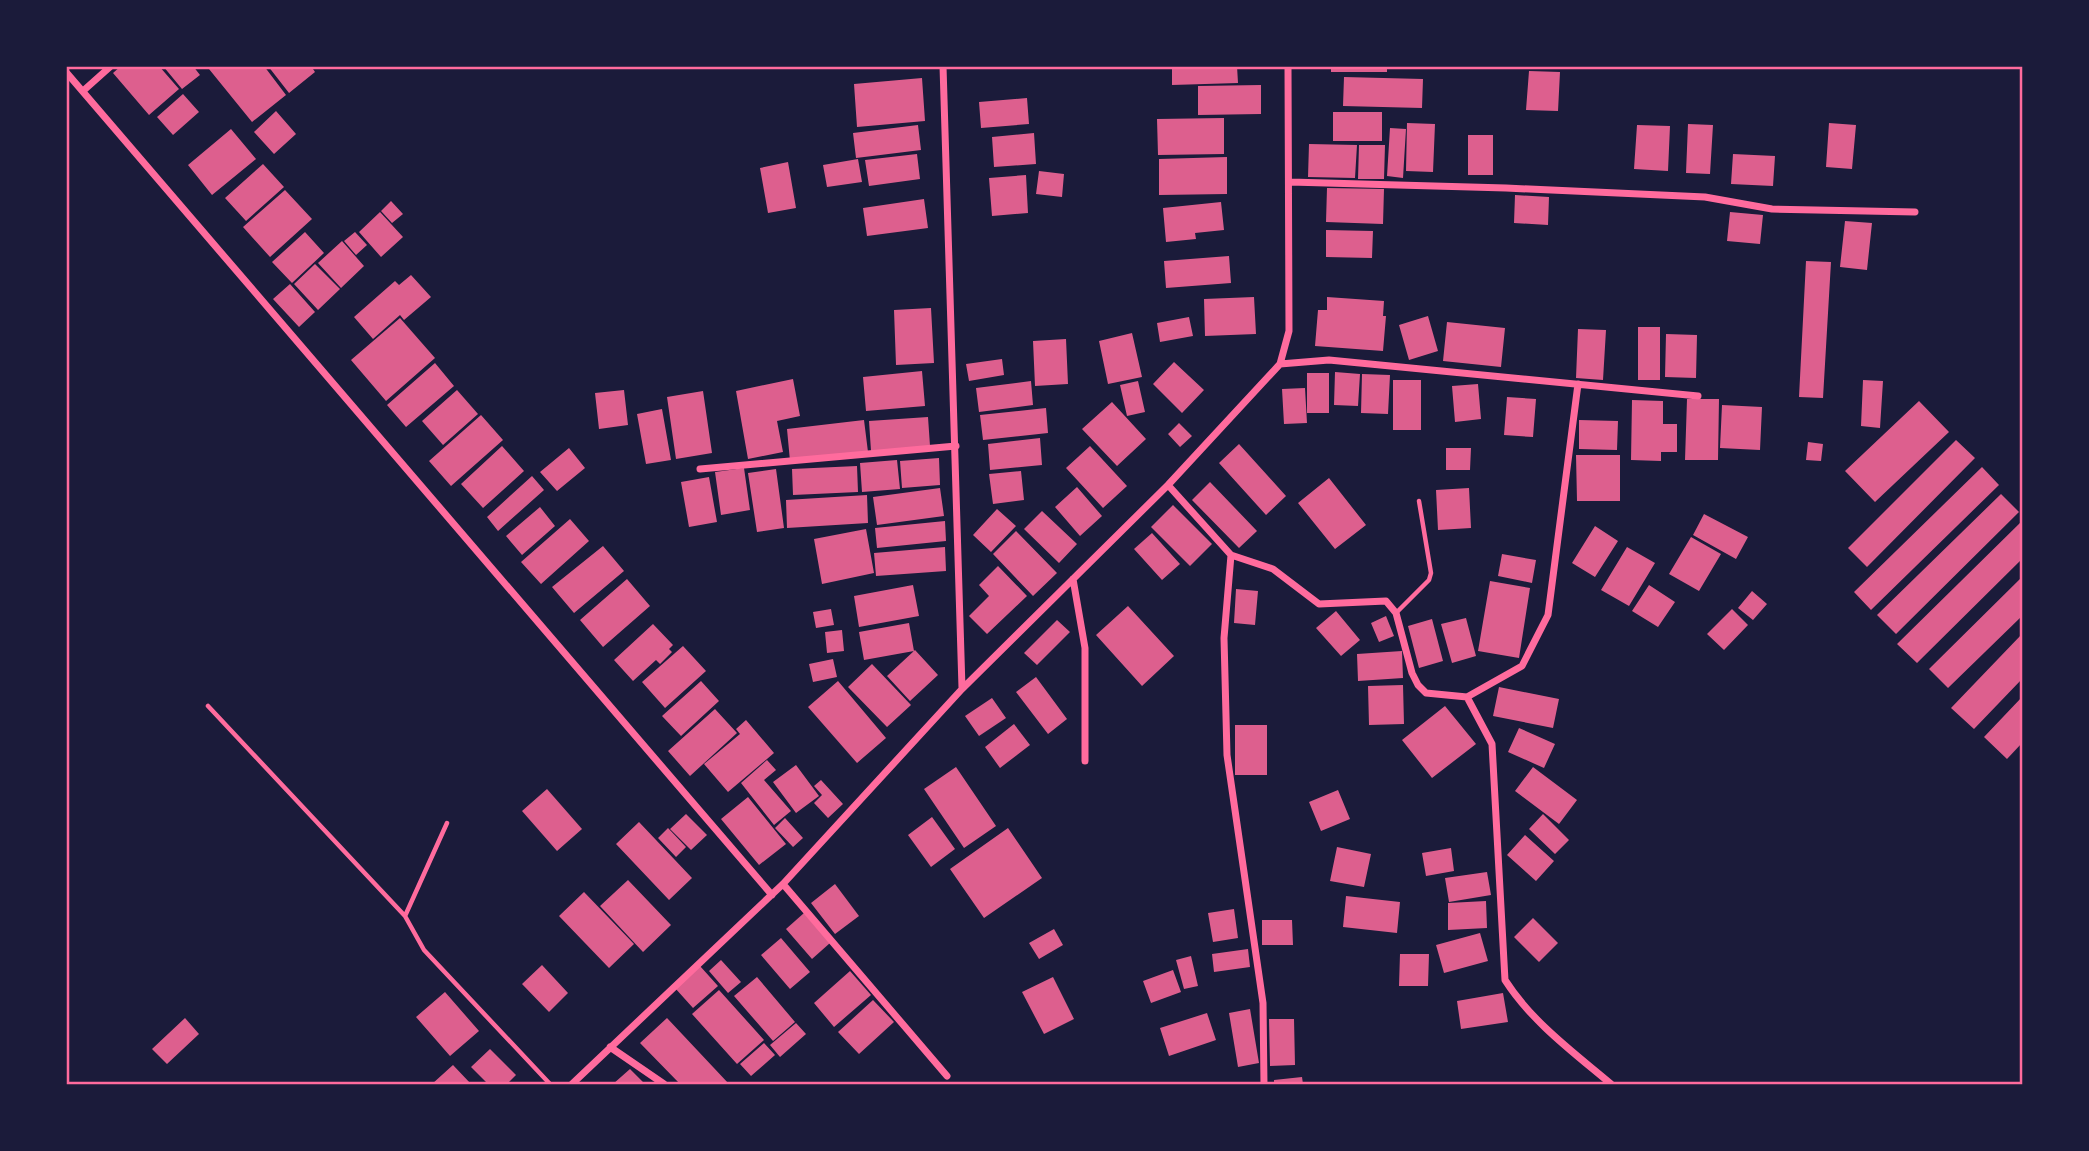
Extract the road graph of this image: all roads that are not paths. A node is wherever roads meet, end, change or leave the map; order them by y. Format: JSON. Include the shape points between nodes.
{"nodes":[{"id":1,"x":111,"y":66,"type":"edge"},
{"id":2,"x":943,"y":66,"type":"edge"},
{"id":3,"x":1288,"y":66,"type":"edge"},
{"id":4,"x":66,"y":72,"type":"edge"},
{"id":5,"x":83,"y":91,"type":"junction"},
{"id":6,"x":1290,"y":182,"type":"junction"},
{"id":7,"x":1915,"y":212,"type":"dead end"},
{"id":8,"x":1280,"y":364,"type":"junction"},
{"id":9,"x":1578,"y":384,"type":"junction"},
{"id":10,"x":1698,"y":396,"type":"dead end"},
{"id":11,"x":956,"y":446,"type":"junction"},
{"id":12,"x":700,"y":469,"type":"dead end"},
{"id":13,"x":1168,"y":485,"type":"junction"},
{"id":14,"x":1419,"y":501,"type":"dead end"},
{"id":15,"x":1231,"y":555,"type":"junction"},
{"id":16,"x":1073,"y":579,"type":"junction"},
{"id":17,"x":1396,"y":613,"type":"junction"},
{"id":18,"x":962,"y":689,"type":"junction"},
{"id":19,"x":1467,"y":697,"type":"junction"},
{"id":20,"x":208,"y":706,"type":"dead end"},
{"id":21,"x":1085,"y":761,"type":"dead end"},
{"id":22,"x":447,"y":823,"type":"dead end"},
{"id":23,"x":783,"y":884,"type":"junction"},
{"id":24,"x":772,"y":895,"type":"junction"},
{"id":25,"x":405,"y":916,"type":"junction"},
{"id":26,"x":610,"y":1047,"type":"junction"},
{"id":27,"x":947,"y":1076,"type":"dead end"},
{"id":28,"x":550,"y":1084,"type":"edge"},
{"id":29,"x":572,"y":1084,"type":"edge"},
{"id":30,"x":664,"y":1084,"type":"edge"},
{"id":31,"x":1264,"y":1084,"type":"edge"},
{"id":32,"x":1611,"y":1084,"type":"edge"}],
"edges":[{"from":1,"to":5,"type":"street"},
{"from":2,"to":11,"type":"street"},
{"from":3,"to":6,"type":"street"},
{"from":4,"to":5,"type":"street"},
{"from":5,"to":24,"type":"street"},
{"from":6,"to":7,"type":"street","via":[[1705,197],[1772,209]]},
{"from":6,"to":8,"type":"street","via":[[1289,331]]},
{"from":8,"to":9,"type":"street","via":[[1329,360]]},
{"from":8,"to":13,"type":"street"},
{"from":9,"to":10,"type":"street"},
{"from":9,"to":19,"type":"street","via":[[1548,615],[1522,666]]},
{"from":11,"to":12,"type":"street"},
{"from":11,"to":18,"type":"street"},
{"from":13,"to":15,"type":"street"},
{"from":13,"to":16,"type":"street"},
{"from":14,"to":17,"type":"lane","via":[[1432,573]]},
{"from":15,"to":17,"type":"street","via":[[1273,569],[1318,604],[1386,601]]},
{"from":15,"to":31,"type":"street","via":[[1224,638],[1227,755],[1264,1003]]},
{"from":16,"to":18,"type":"street"},
{"from":16,"to":21,"type":"street","via":[[1085,648]]},
{"from":17,"to":19,"type":"street","via":[[1418,685],[1426,693]]},
{"from":18,"to":23,"type":"street"},
{"from":19,"to":32,"type":"street","via":[[1492,744],[1505,981],[1519,1003]]},
{"from":20,"to":25,"type":"lane"},
{"from":22,"to":25,"type":"lane"},
{"from":23,"to":24,"type":"street"},
{"from":23,"to":27,"type":"street"},
{"from":24,"to":26,"type":"street"},
{"from":25,"to":28,"type":"lane","via":[[424,950]]},
{"from":26,"to":29,"type":"street"},
{"from":26,"to":30,"type":"street"}]}
